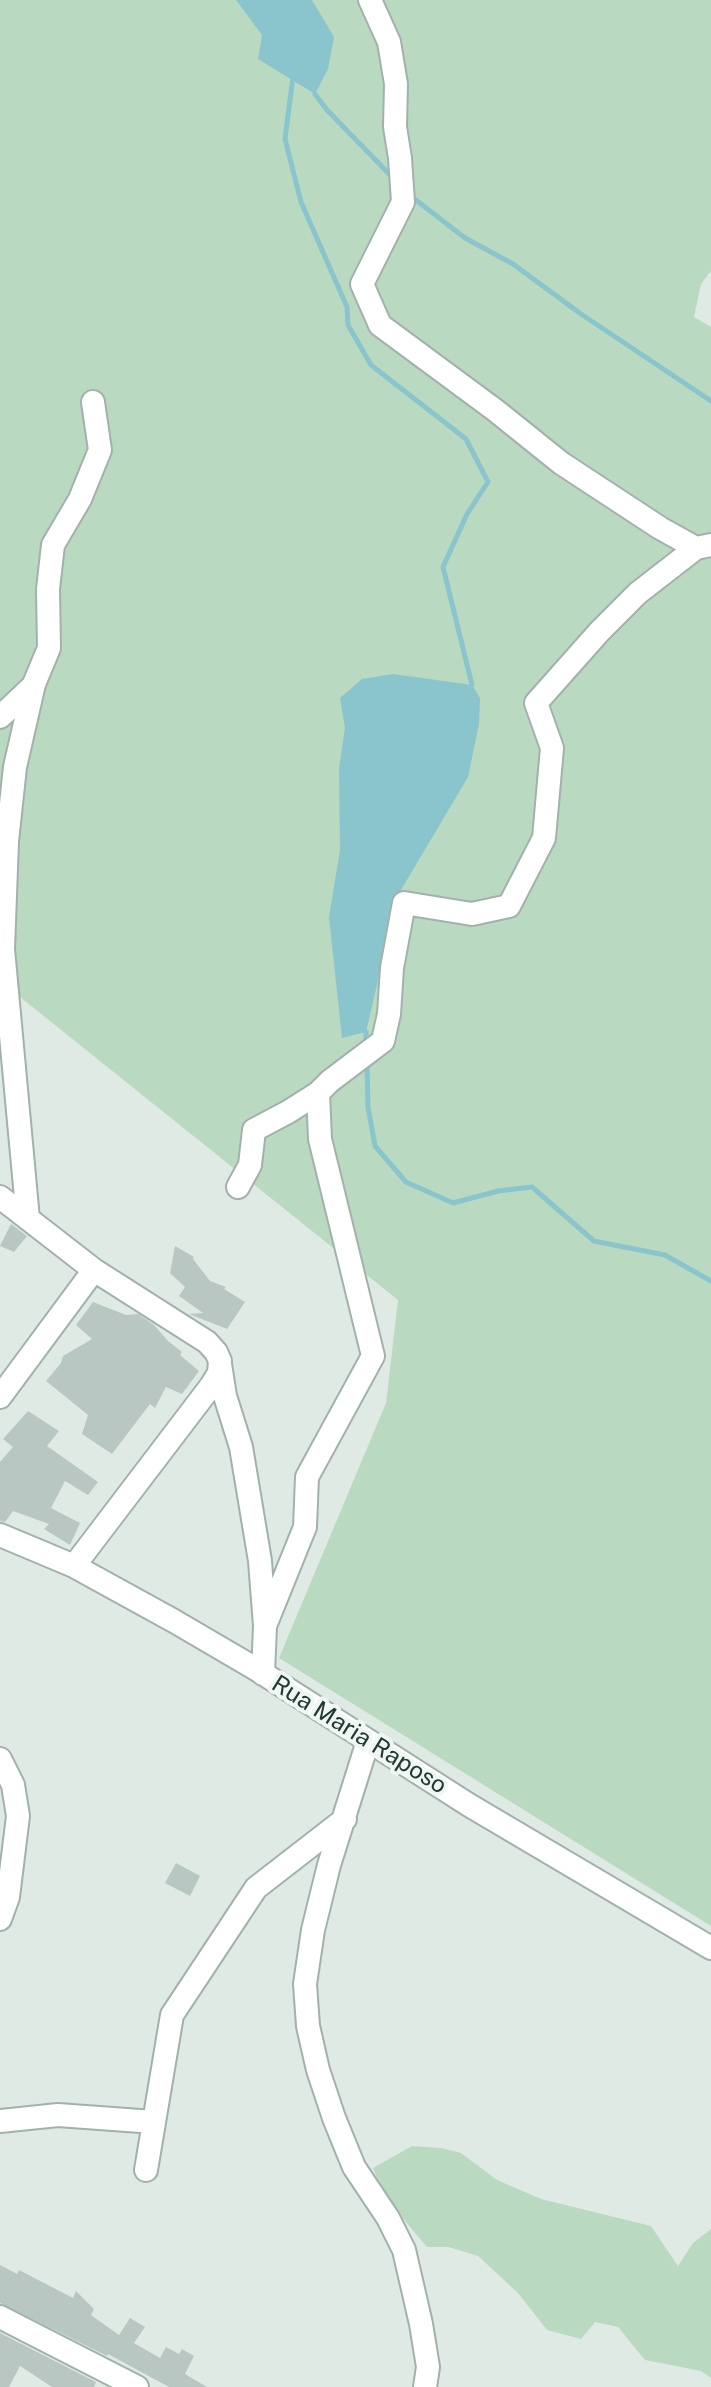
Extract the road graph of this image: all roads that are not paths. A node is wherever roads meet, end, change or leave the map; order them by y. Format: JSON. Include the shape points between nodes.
{"nodes":[{"id":1,"x":370,"y":0,"type":"edge"},
{"id":2,"x":93,"y":402,"type":"dead end"},
{"id":3,"x":703,"y":547,"type":"edge"},
{"id":4,"x":34,"y":684,"type":"junction"},
{"id":5,"x":0,"y":717,"type":"edge"},
{"id":6,"x":318,"y":1093,"type":"junction"},
{"id":7,"x":238,"y":1187,"type":"dead end"},
{"id":8,"x":0,"y":1197,"type":"edge"},
{"id":9,"x":28,"y":1219,"type":"junction"},
{"id":10,"x":94,"y":1270,"type":"junction"},
{"id":11,"x":220,"y":1361,"type":"junction"},
{"id":12,"x":0,"y":1397,"type":"edge"},
{"id":13,"x":0,"y":1535,"type":"edge"},
{"id":14,"x":74,"y":1566,"type":"junction"},
{"id":15,"x":265,"y":1626,"type":"junction"},
{"id":16,"x":263,"y":1674,"type":"junction"},
{"id":17,"x":368,"y":1741,"type":"junction"},
{"id":18,"x":0,"y":1759,"type":"edge"},
{"id":19,"x":345,"y":1819,"type":"junction"},
{"id":20,"x":8,"y":1837,"type":"edge"},
{"id":21,"x":0,"y":1919,"type":"edge"},
{"id":22,"x":711,"y":1948,"type":"edge"},
{"id":23,"x":0,"y":2121,"type":"edge"},
{"id":24,"x":154,"y":2122,"type":"junction"},
{"id":25,"x":146,"y":2170,"type":"dead end"},
{"id":26,"x":0,"y":2317,"type":"edge"},
{"id":27,"x":107,"y":2379,"type":"edge"},
{"id":28,"x":137,"y":2387,"type":"edge"},
{"id":29,"x":425,"y":2387,"type":"edge"}],
"edges":[{"from":1,"to":3,"type":"street","via":[[389,42],[396,84],[403,202],[362,284],[380,325],[561,463],[660,528]]},
{"from":2,"to":4,"type":"street","via":[[100,450],[53,545],[49,648]]},
{"from":3,"to":6,"type":"street","via":[[638,593],[536,703],[552,748],[544,838],[509,906],[472,914],[404,903],[383,1041]]},
{"from":4,"to":5,"type":"street"},
{"from":4,"to":9,"type":"street","via":[[15,767],[3,949]]},
{"from":6,"to":7,"type":"street","via":[[254,1130],[250,1165]]},
{"from":6,"to":15,"type":"street","via":[[320,1139],[373,1356],[307,1477],[305,1527]]},
{"from":8,"to":9,"type":"street"},
{"from":9,"to":10,"type":"street"},
{"from":10,"to":11,"type":"street","via":[[207,1342]]},
{"from":10,"to":12,"type":"street"},
{"from":11,"to":14,"type":"street","via":[[211,1386]]},
{"from":11,"to":15,"type":"street","via":[[241,1447]]},
{"from":13,"to":14,"type":"street","name":"Rua Maria Raposo"},
{"from":14,"to":16,"type":"street","name":"Rua Maria Raposo"},
{"from":15,"to":16,"type":"street"},
{"from":16,"to":17,"type":"street","name":"Rua Maria Raposo"},
{"from":17,"to":19,"type":"street"},
{"from":17,"to":22,"type":"street","name":"Rua Maria Raposo"},
{"from":18,"to":20,"type":"street","via":[[13,1785],[18,1816]]},
{"from":19,"to":24,"type":"street","via":[[256,1888],[172,2015]]},
{"from":19,"to":29,"type":"street","via":[[313,1930],[305,1984],[308,2026],[318,2070],[354,2167],[404,2250],[428,2367]]},
{"from":20,"to":21,"type":"street","via":[[8,1897]]},
{"from":23,"to":24,"type":"street","via":[[58,2115]]},
{"from":24,"to":25,"type":"street"},
{"from":26,"to":27,"type":"street"},
{"from":27,"to":28,"type":"street"}]}
